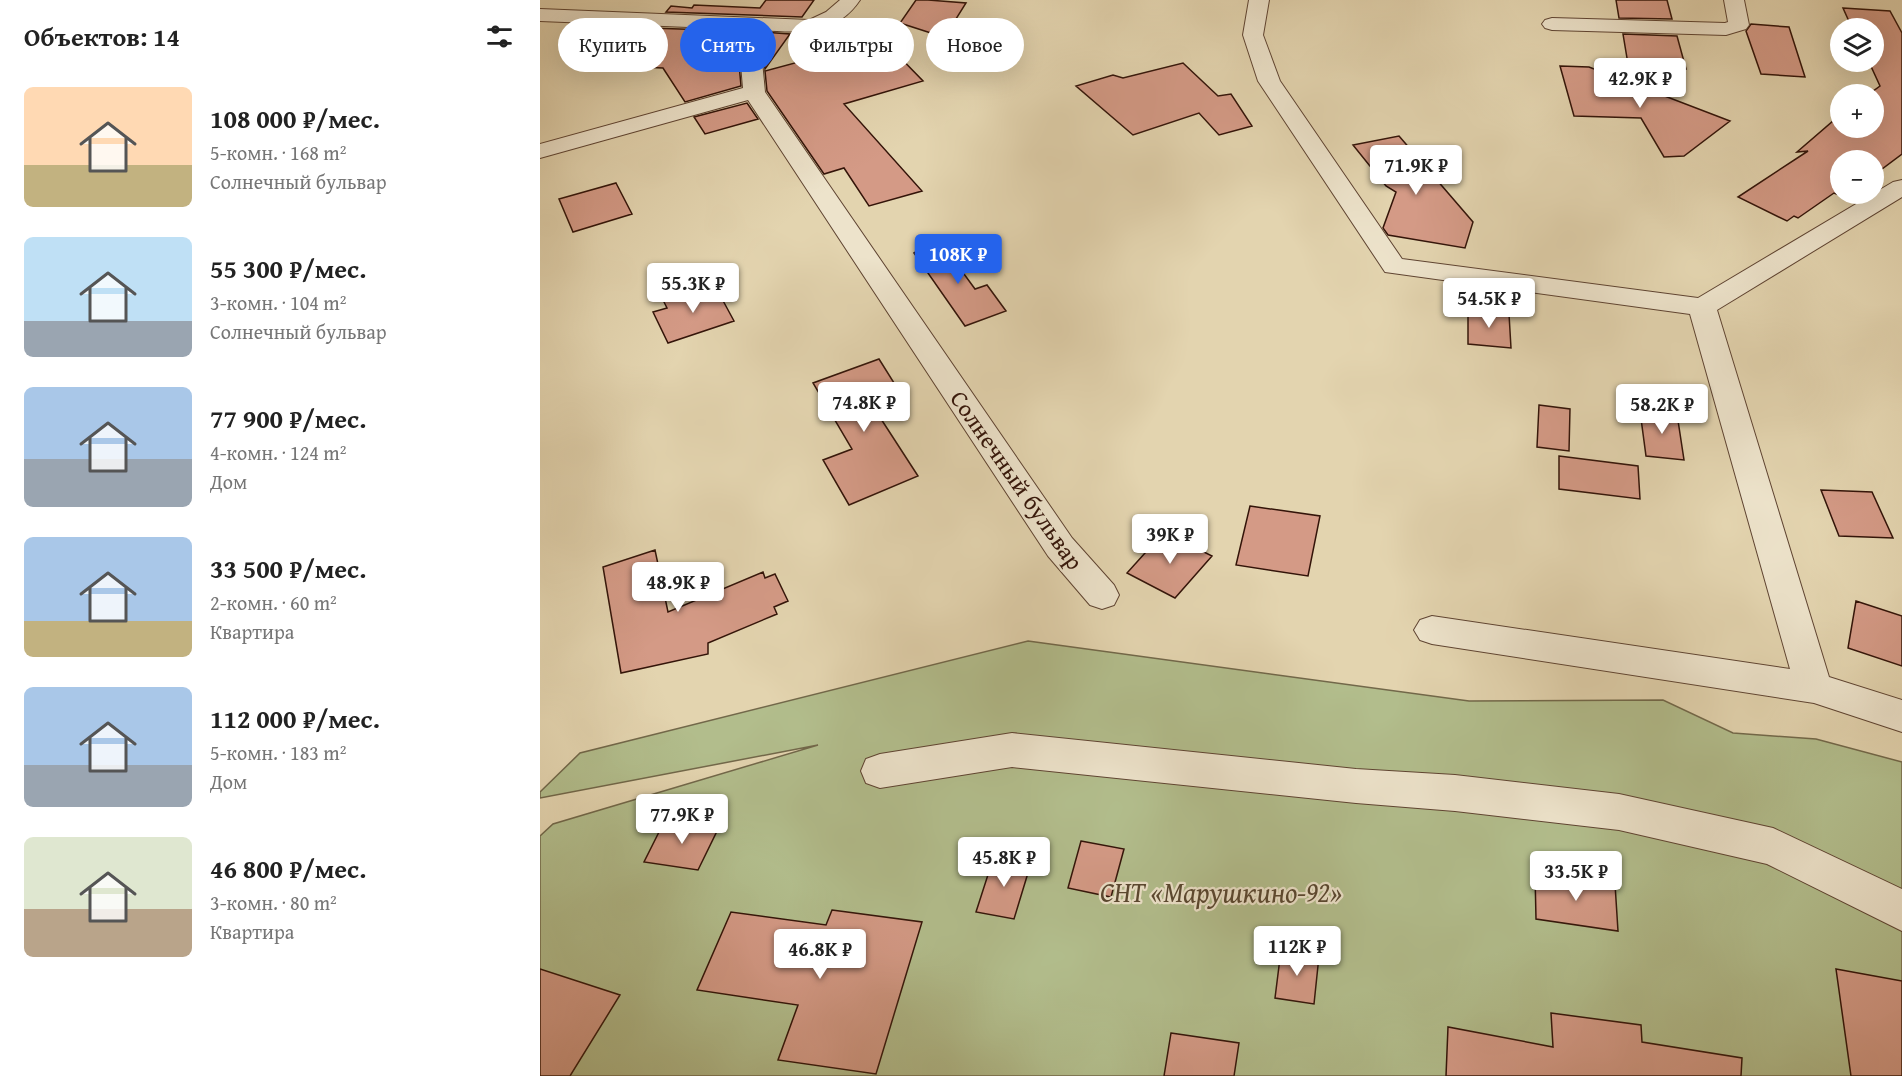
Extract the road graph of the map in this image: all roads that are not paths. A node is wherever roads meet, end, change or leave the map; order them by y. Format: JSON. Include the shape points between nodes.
{"nodes":[{"id":1,"x":850,"y":0,"type":"edge"},
{"id":2,"x":1259,"y":0,"type":"edge"},
{"id":3,"x":1734,"y":0,"type":"edge"},
{"id":4,"x":540,"y":15,"type":"edge"},
{"id":5,"x":680,"y":21,"type":"edge"},
{"id":6,"x":1552,"y":24,"type":"dead end"},
{"id":7,"x":776,"y":25,"type":"edge"},
{"id":8,"x":752,"y":72,"type":"edge"},
{"id":9,"x":754,"y":92,"type":"junction"},
{"id":10,"x":540,"y":151,"type":"edge"},
{"id":11,"x":1902,"y":187,"type":"edge"},
{"id":12,"x":1702,"y":307,"type":"junction"},
{"id":13,"x":1102,"y":595,"type":"dead end"},
{"id":14,"x":1432,"y":630,"type":"dead end"},
{"id":15,"x":1814,"y":688,"type":"junction"},
{"id":16,"x":1902,"y":716,"type":"edge"},
{"id":17,"x":880,"y":771,"type":"dead end"},
{"id":18,"x":1902,"y":911,"type":"edge"}],
"edges":[{"from":1,"to":7,"type":"street","via":[[833,17],[811,26]]},
{"from":2,"to":12,"type":"street","via":[[1252,35],[1269,81],[1394,266]]},
{"from":3,"to":6,"type":"street","via":[[1739,25],[1726,29]]},
{"from":4,"to":5,"type":"street"},
{"from":8,"to":9,"type":"street","name":"Солнечный бульвар"},
{"from":9,"to":10,"type":"street"},
{"from":9,"to":13,"type":"street","name":"Солнечный бульвар","via":[[1060,547]]},
{"from":11,"to":12,"type":"street"},
{"from":12,"to":15,"type":"street"},
{"from":14,"to":15,"type":"street"},
{"from":15,"to":16,"type":"street"},
{"from":17,"to":18,"type":"street","via":[[1012,750],[1619,812],[1773,848]]}]}
